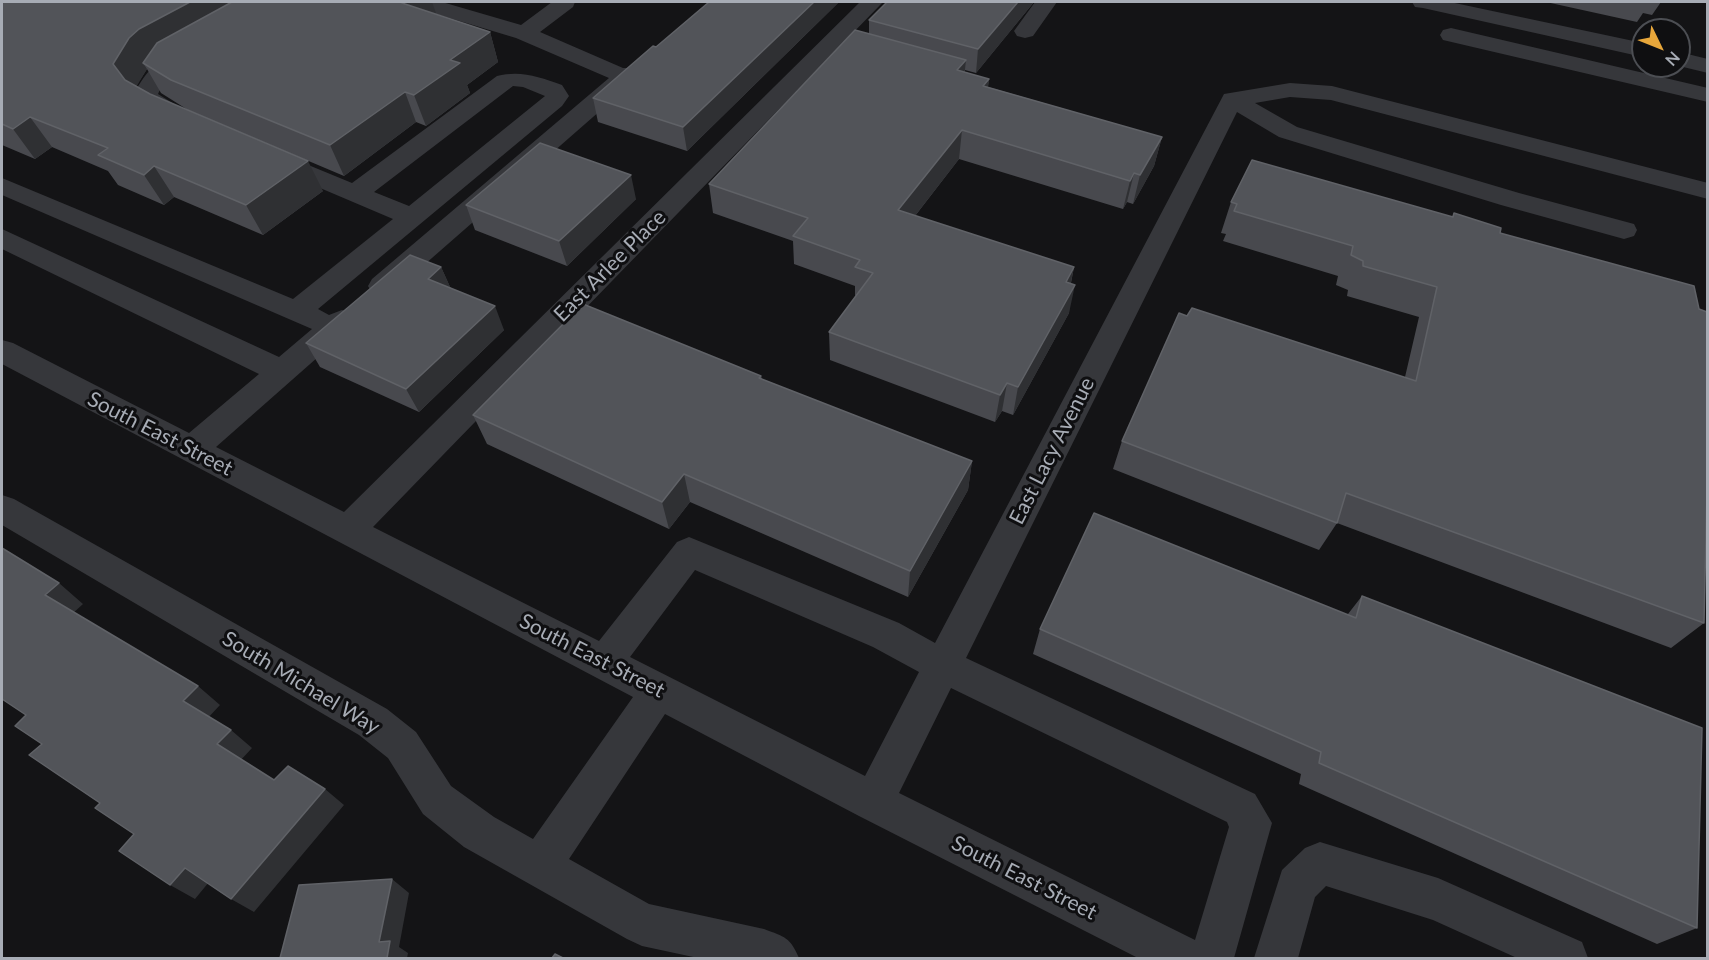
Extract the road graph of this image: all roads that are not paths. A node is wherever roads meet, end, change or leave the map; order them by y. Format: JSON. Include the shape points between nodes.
{"nodes":[{"id":1,"x":421,"y":2,"type":"edge"},
{"id":2,"x":565,"y":2,"type":"edge"},
{"id":3,"x":873,"y":2,"type":"edge"},
{"id":4,"x":1046,"y":2,"type":"edge"},
{"id":5,"x":1423,"y":2,"type":"edge"},
{"id":6,"x":1024,"y":31,"type":"dead end"},
{"id":7,"x":524,"y":33,"type":"junction"},
{"id":8,"x":1451,"y":35,"type":"dead end"},
{"id":9,"x":205,"y":43,"type":"edge"},
{"id":10,"x":831,"y":43,"type":"junction"},
{"id":11,"x":1631,"y":47,"type":"edge"},
{"id":12,"x":858,"y":51,"type":"edge"},
{"id":13,"x":651,"y":54,"type":"edge"},
{"id":14,"x":1691,"y":62,"type":"edge"},
{"id":15,"x":1707,"y":66,"type":"edge"},
{"id":16,"x":625,"y":77,"type":"junction"},
{"id":17,"x":1707,"y":95,"type":"edge"},
{"id":18,"x":1232,"y":99,"type":"junction"},
{"id":19,"x":199,"y":126,"type":"edge"},
{"id":20,"x":250,"y":149,"type":"edge"},
{"id":21,"x":2,"y":186,"type":"edge"},
{"id":22,"x":1707,"y":191,"type":"edge"},
{"id":23,"x":354,"y":194,"type":"junction"},
{"id":24,"x":412,"y":217,"type":"junction"},
{"id":25,"x":1624,"y":230,"type":"dead end"},
{"id":26,"x":2,"y":238,"type":"edge"},
{"id":27,"x":297,"y":311,"type":"junction"},
{"id":28,"x":334,"y":327,"type":"junction"},
{"id":29,"x":2,"y":351,"type":"edge"},
{"id":30,"x":282,"y":372,"type":"junction"},
{"id":31,"x":191,"y":450,"type":"junction"},
{"id":32,"x":6,"y":517,"type":"edge"},
{"id":33,"x":347,"y":531,"type":"junction"},
{"id":34,"x":604,"y":663,"type":"junction"},
{"id":35,"x":943,"y":666,"type":"junction"},
{"id":36,"x":659,"y":691,"type":"junction"},
{"id":37,"x":873,"y":802,"type":"junction"},
{"id":38,"x":540,"y":866,"type":"junction"},
{"id":39,"x":777,"y":958,"type":"edge"},
{"id":40,"x":1184,"y":958,"type":"edge"},
{"id":41,"x":1212,"y":958,"type":"edge"},
{"id":42,"x":1276,"y":958,"type":"edge"},
{"id":43,"x":1566,"y":958,"type":"edge"}],
"edges":[{"from":1,"to":7,"type":"street"},
{"from":2,"to":7,"type":"street"},
{"from":3,"to":10,"type":"street","name":"East Arlee Place"},
{"from":4,"to":6,"type":"street"},
{"from":5,"to":11,"type":"street"},
{"from":7,"to":16,"type":"street"},
{"from":8,"to":17,"type":"street"},
{"from":9,"to":19,"type":"street","via":[[165,66],[146,94],[165,111]]},
{"from":10,"to":12,"type":"street"},
{"from":10,"to":33,"type":"street","name":"East Arlee Place"},
{"from":13,"to":16,"type":"street"},
{"from":14,"to":15,"type":"street"},
{"from":16,"to":28,"type":"street"},
{"from":18,"to":22,"type":"street","via":[[1290,90],[1332,93]]},
{"from":18,"to":25,"type":"street","via":[[1288,132],[1510,200]]},
{"from":18,"to":35,"type":"street","name":"East Lacy Avenue"},
{"from":20,"to":23,"type":"street"},
{"from":21,"to":27,"type":"street"},
{"from":23,"to":24,"type":"street"},
{"from":23,"to":24,"type":"street","via":[[505,81],[513,78],[554,90],[554,101]]},
{"from":24,"to":27,"type":"street"},
{"from":26,"to":30,"type":"street"},
{"from":27,"to":28,"type":"street"},
{"from":28,"to":30,"type":"street"},
{"from":29,"to":31,"type":"street","name":"South East Street"},
{"from":30,"to":31,"type":"street"},
{"from":31,"to":33,"type":"street","name":"South East Street"},
{"from":32,"to":38,"type":"street","name":"South Michael Way","via":[[373,722],[402,746],[437,800],[479,832]]},
{"from":33,"to":34,"type":"street","name":"South East Street"},
{"from":34,"to":35,"type":"street","via":[[689,552],[886,635]]},
{"from":34,"to":36,"type":"street","name":"South East Street"},
{"from":35,"to":37,"type":"street","name":"East Lacy Avenue"},
{"from":35,"to":41,"type":"street","via":[[1241,808],[1251,824],[1248,841]]},
{"from":36,"to":37,"type":"street","name":"South East Street"},
{"from":36,"to":38,"type":"street"},
{"from":37,"to":40,"type":"street","name":"South East Street"},
{"from":38,"to":39,"type":"street","name":"South Michael Way","via":[[642,924],[764,951]]},
{"from":42,"to":43,"type":"street","via":[[1297,885],[1320,863],[1438,900]]}]}
